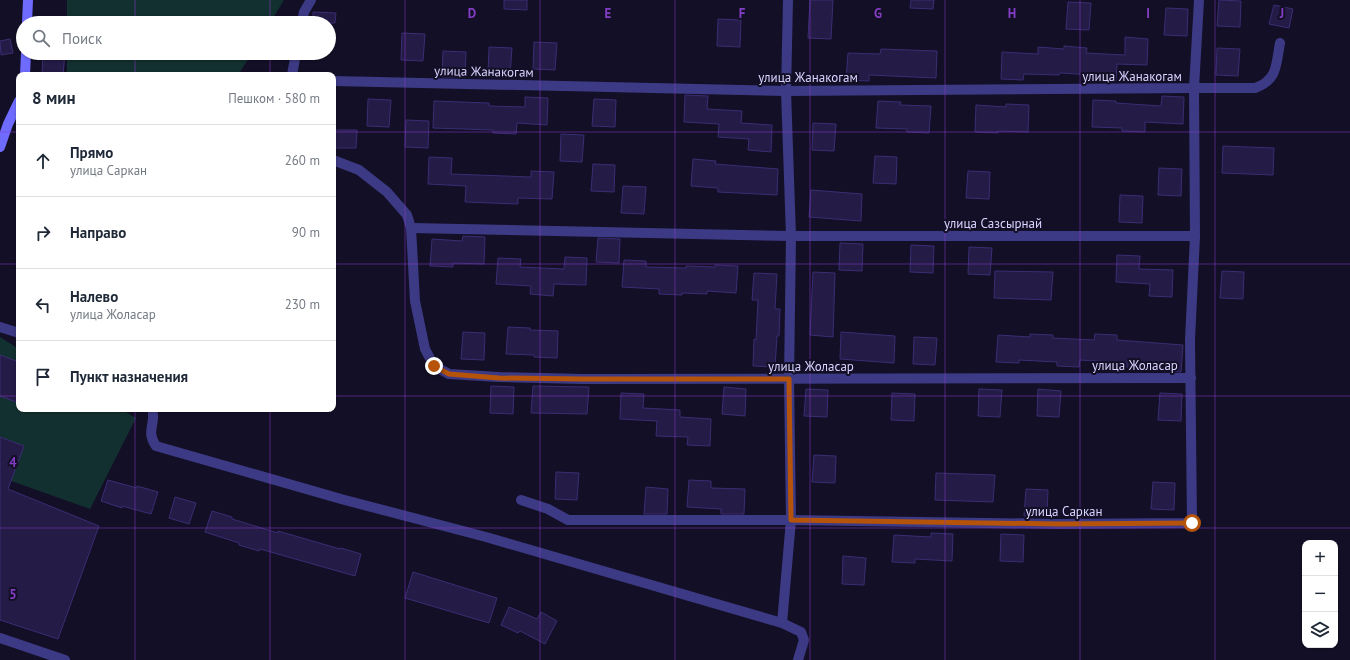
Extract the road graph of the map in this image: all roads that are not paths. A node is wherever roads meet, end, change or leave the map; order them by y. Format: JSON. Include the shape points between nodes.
{"nodes":[{"id":1,"x":28,"y":0,"type":"edge"},
{"id":2,"x":311,"y":0,"type":"edge"},
{"id":3,"x":788,"y":0,"type":"edge"},
{"id":4,"x":1199,"y":0,"type":"edge"},
{"id":5,"x":27,"y":16,"type":"edge"},
{"id":6,"x":303,"y":16,"type":"edge"},
{"id":7,"x":1280,"y":42,"type":"dead end"},
{"id":8,"x":26,"y":60,"type":"edge"},
{"id":9,"x":295,"y":60,"type":"edge"},
{"id":10,"x":25,"y":72,"type":"edge"},
{"id":11,"x":293,"y":72,"type":"edge"},
{"id":12,"x":336,"y":81,"type":"edge"},
{"id":13,"x":1194,"y":88,"type":"junction"},
{"id":14,"x":786,"y":91,"type":"junction"},
{"id":15,"x":16,"y":105,"type":"edge"},
{"id":16,"x":4,"y":122,"type":"edge"},
{"id":17,"x":0,"y":147,"type":"edge"},
{"id":18,"x":336,"y":161,"type":"edge"},
{"id":19,"x":411,"y":228,"type":"junction"},
{"id":20,"x":791,"y":236,"type":"junction"},
{"id":21,"x":1195,"y":236,"type":"junction"},
{"id":22,"x":0,"y":327,"type":"edge"},
{"id":23,"x":16,"y":332,"type":"edge"},
{"id":24,"x":1191,"y":378,"type":"junction"},
{"id":25,"x":789,"y":379,"type":"junction"},
{"id":26,"x":153,"y":412,"type":"edge"},
{"id":27,"x":521,"y":500,"type":"dead end"},
{"id":28,"x":791,"y":520,"type":"junction"},
{"id":29,"x":782,"y":623,"type":"junction"},
{"id":30,"x":0,"y":638,"type":"edge"},
{"id":31,"x":65,"y":660,"type":"edge"},
{"id":32,"x":798,"y":660,"type":"edge"}],
"edges":[{"from":1,"to":5,"type":"street"},
{"from":2,"to":6,"type":"street"},
{"from":3,"to":14,"type":"street"},
{"from":4,"to":13,"type":"street","name":"улица Жанакогам"},
{"from":7,"to":13,"type":"street","via":[[1274,72],[1268,82],[1261,86]]},
{"from":8,"to":10,"type":"street"},
{"from":9,"to":11,"type":"street"},
{"from":12,"to":14,"type":"street","name":"улица Жанакогам"},
{"from":13,"to":14,"type":"street","name":"улица Жанакогам"},
{"from":13,"to":21,"type":"street"},
{"from":14,"to":20,"type":"street"},
{"from":15,"to":16,"type":"street"},
{"from":16,"to":17,"type":"street"},
{"from":18,"to":19,"type":"street","via":[[359,170],[387,192],[407,215]]},
{"from":19,"to":20,"type":"street","name":"улица Сазсырнай"},
{"from":19,"to":25,"type":"street","name":"улица Жоласар","via":[[415,301],[425,349],[434,366],[449,374],[499,378]]},
{"from":20,"to":21,"type":"street","name":"улица Сазсырнай"},
{"from":20,"to":25,"type":"street"},
{"from":21,"to":24,"type":"street","via":[[1190,340]]},
{"from":22,"to":23,"type":"street"},
{"from":24,"to":25,"type":"street","name":"улица Жоласар"},
{"from":24,"to":28,"type":"street","name":"улица Саркан","via":[[1192,523],[1058,524]]},
{"from":25,"to":28,"type":"street"},
{"from":26,"to":29,"type":"street","via":[[150,431],[156,446],[341,499],[494,539]]},
{"from":27,"to":28,"type":"street","via":[[548,509],[568,520]]},
{"from":28,"to":29,"type":"street"},
{"from":29,"to":32,"type":"street","via":[[801,632],[804,640]]},
{"from":30,"to":31,"type":"street"}]}
